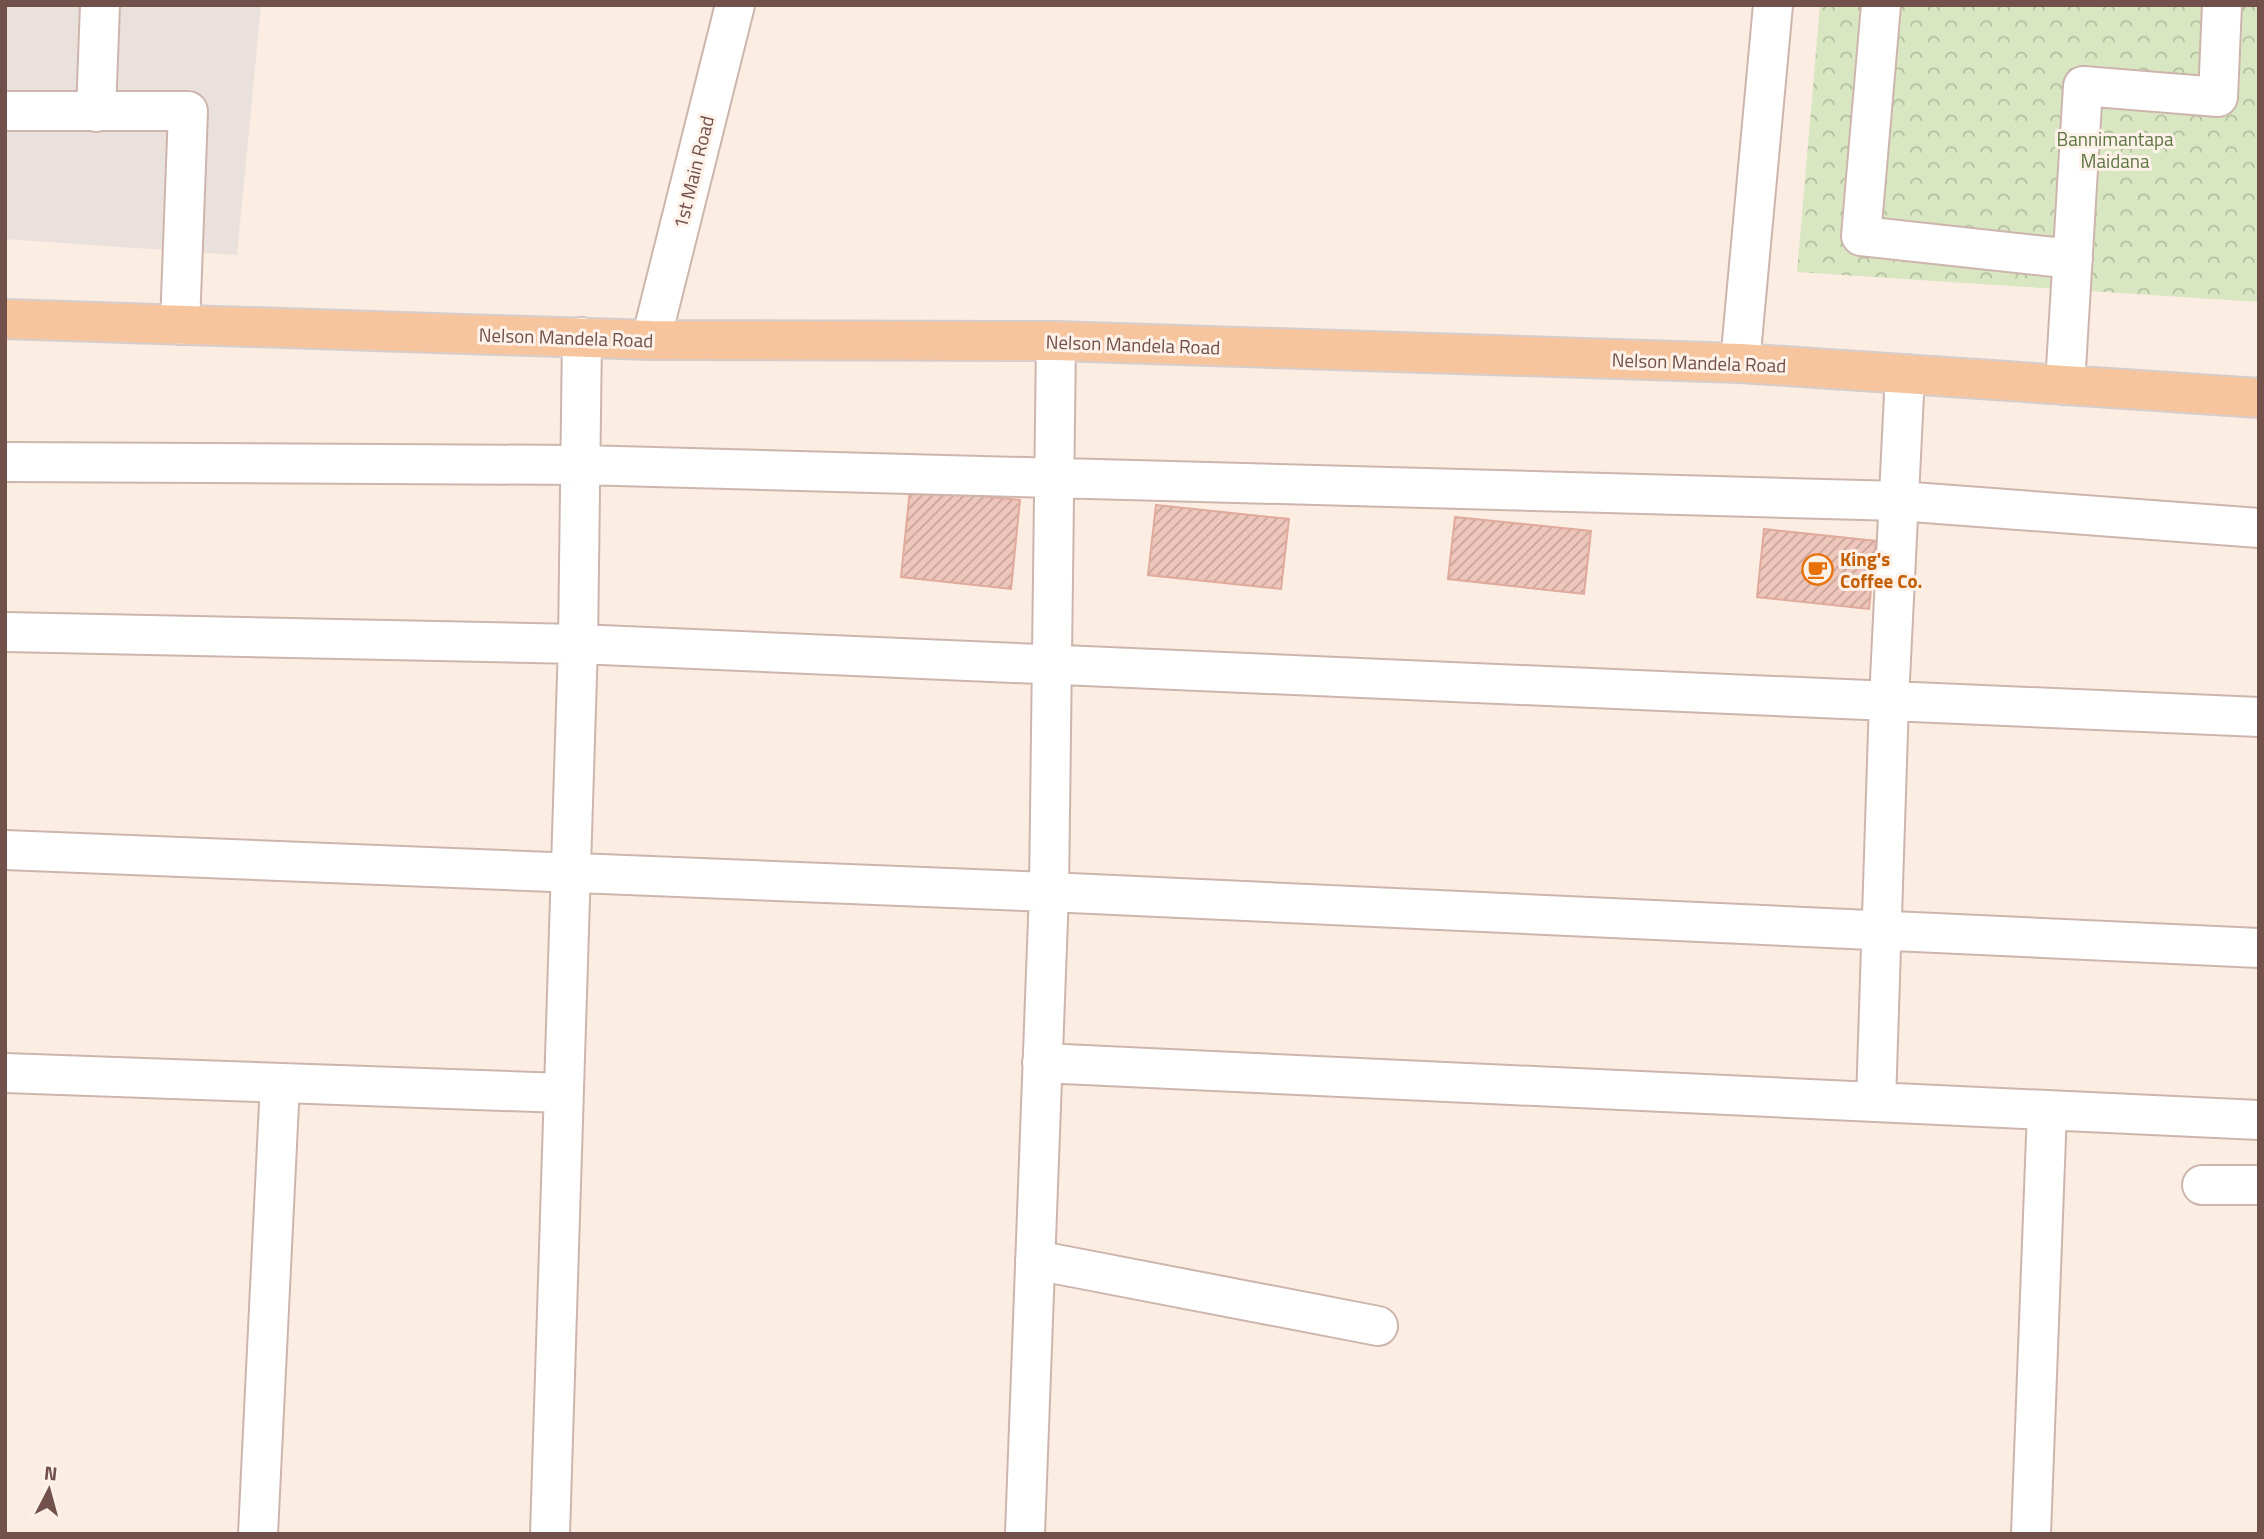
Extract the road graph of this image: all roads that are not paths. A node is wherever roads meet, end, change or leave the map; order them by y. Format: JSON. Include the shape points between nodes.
{"nodes":[{"id":1,"x":100,"y":5,"type":"edge"},
{"id":2,"x":735,"y":5,"type":"edge"},
{"id":3,"x":1773,"y":5,"type":"edge"},
{"id":4,"x":1881,"y":5,"type":"edge"},
{"id":5,"x":2222,"y":5,"type":"edge"},
{"id":6,"x":5,"y":111,"type":"edge"},
{"id":7,"x":96,"y":112,"type":"junction"},
{"id":8,"x":2073,"y":259,"type":"junction"},
{"id":9,"x":5,"y":320,"type":"edge"},
{"id":10,"x":180,"y":325,"type":"junction"},
{"id":11,"x":582,"y":337,"type":"junction"},
{"id":12,"x":651,"y":340,"type":"junction"},
{"id":13,"x":1056,"y":341,"type":"junction"},
{"id":14,"x":1740,"y":363,"type":"junction"},
{"id":15,"x":1905,"y":374,"type":"junction"},
{"id":16,"x":2066,"y":384,"type":"junction"},
{"id":17,"x":2259,"y":398,"type":"edge"},
{"id":18,"x":5,"y":462,"type":"edge"},
{"id":19,"x":581,"y":465,"type":"junction"},
{"id":20,"x":1055,"y":477,"type":"junction"},
{"id":21,"x":1899,"y":501,"type":"junction"},
{"id":22,"x":2259,"y":528,"type":"edge"},
{"id":23,"x":5,"y":632,"type":"edge"},
{"id":24,"x":578,"y":644,"type":"junction"},
{"id":25,"x":1053,"y":662,"type":"junction"},
{"id":26,"x":1889,"y":700,"type":"junction"},
{"id":27,"x":2259,"y":717,"type":"edge"},
{"id":28,"x":5,"y":850,"type":"edge"},
{"id":29,"x":568,"y":873,"type":"junction"},
{"id":30,"x":1049,"y":892,"type":"junction"},
{"id":31,"x":1883,"y":931,"type":"junction"},
{"id":32,"x":2259,"y":948,"type":"edge"},
{"id":33,"x":1042,"y":1063,"type":"junction"},
{"id":34,"x":5,"y":1073,"type":"edge"},
{"id":35,"x":280,"y":1083,"type":"junction"},
{"id":36,"x":562,"y":1093,"type":"junction"},
{"id":37,"x":1876,"y":1102,"type":"junction"},
{"id":38,"x":2047,"y":1110,"type":"junction"},
{"id":39,"x":2259,"y":1120,"type":"edge"},
{"id":40,"x":2202,"y":1185,"type":"dead end"},
{"id":41,"x":2259,"y":1185,"type":"edge"},
{"id":42,"x":1035,"y":1260,"type":"junction"},
{"id":43,"x":1378,"y":1326,"type":"dead end"},
{"id":44,"x":258,"y":1534,"type":"edge"},
{"id":45,"x":550,"y":1534,"type":"edge"},
{"id":46,"x":1025,"y":1534,"type":"edge"},
{"id":47,"x":2031,"y":1534,"type":"edge"}],
"edges":[{"from":1,"to":7,"type":"street"},
{"from":2,"to":12,"type":"street","name":"1st Main Road"},
{"from":3,"to":14,"type":"street"},
{"from":4,"to":8,"type":"street","via":[[1861,236]]},
{"from":5,"to":8,"type":"street","via":[[2218,97],[2083,86]]},
{"from":6,"to":7,"type":"street"},
{"from":7,"to":10,"type":"street","via":[[188,111]]},
{"from":8,"to":16,"type":"street"},
{"from":9,"to":10,"type":"main road","name":"Nelson Mandela Road"},
{"from":10,"to":11,"type":"main road","name":"Nelson Mandela Road"},
{"from":11,"to":12,"type":"main road","name":"Nelson Mandela Road"},
{"from":11,"to":19,"type":"street"},
{"from":12,"to":13,"type":"main road","name":"Nelson Mandela Road"},
{"from":13,"to":14,"type":"main road","name":"Nelson Mandela Road"},
{"from":13,"to":20,"type":"street"},
{"from":14,"to":15,"type":"main road","name":"Nelson Mandela Road"},
{"from":15,"to":16,"type":"main road","name":"Nelson Mandela Road"},
{"from":15,"to":21,"type":"street"},
{"from":16,"to":17,"type":"main road","name":"Nelson Mandela Road"},
{"from":18,"to":19,"type":"street"},
{"from":19,"to":20,"type":"street"},
{"from":19,"to":24,"type":"street"},
{"from":20,"to":21,"type":"street"},
{"from":20,"to":25,"type":"street"},
{"from":21,"to":22,"type":"street"},
{"from":21,"to":26,"type":"street"},
{"from":23,"to":24,"type":"street"},
{"from":24,"to":25,"type":"street"},
{"from":24,"to":29,"type":"street"},
{"from":25,"to":26,"type":"street"},
{"from":25,"to":30,"type":"street"},
{"from":26,"to":27,"type":"street"},
{"from":26,"to":31,"type":"street"},
{"from":28,"to":29,"type":"street"},
{"from":29,"to":30,"type":"street"},
{"from":29,"to":36,"type":"street"},
{"from":30,"to":31,"type":"street"},
{"from":30,"to":33,"type":"street"},
{"from":31,"to":32,"type":"street"},
{"from":31,"to":37,"type":"street"},
{"from":33,"to":37,"type":"street"},
{"from":33,"to":42,"type":"street"},
{"from":34,"to":35,"type":"street"},
{"from":35,"to":36,"type":"street"},
{"from":35,"to":44,"type":"street"},
{"from":36,"to":45,"type":"street"},
{"from":37,"to":38,"type":"street"},
{"from":38,"to":39,"type":"street"},
{"from":38,"to":47,"type":"street"},
{"from":40,"to":41,"type":"street"},
{"from":42,"to":43,"type":"street"},
{"from":42,"to":46,"type":"street"}]}
